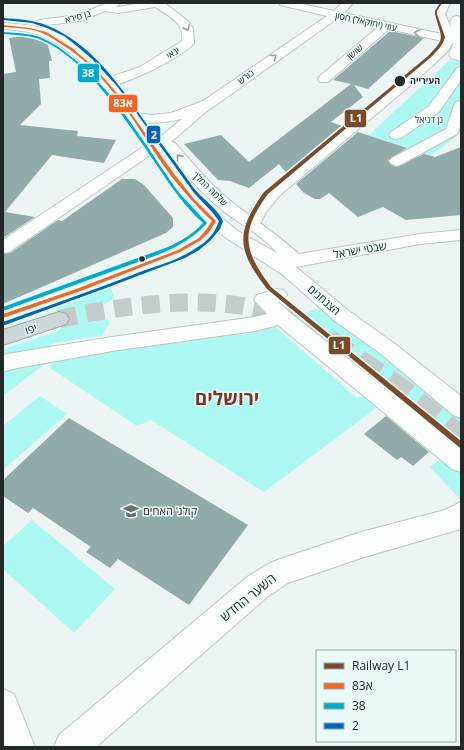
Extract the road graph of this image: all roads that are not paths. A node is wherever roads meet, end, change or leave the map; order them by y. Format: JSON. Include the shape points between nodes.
{"nodes":[{"id":1,"x":116,"y":3,"type":"edge"},
{"id":2,"x":159,"y":3,"type":"edge"},
{"id":3,"x":284,"y":3,"type":"edge"},
{"id":4,"x":348,"y":3,"type":"edge"},
{"id":5,"x":446,"y":3,"type":"edge"},
{"id":6,"x":105,"y":8,"type":"junction"},
{"id":7,"x":335,"y":15,"type":"junction"},
{"id":8,"x":3,"y":20,"type":"edge"},
{"id":9,"x":461,"y":21,"type":"edge"},
{"id":10,"x":39,"y":23,"type":"junction"},
{"id":11,"x":3,"y":26,"type":"edge"},
{"id":12,"x":386,"y":26,"type":"junction"},
{"id":13,"x":449,"y":39,"type":"junction"},
{"id":14,"x":461,"y":57,"type":"edge"},
{"id":15,"x":461,"y":71,"type":"edge"},
{"id":16,"x":324,"y":79,"type":"dead end"},
{"id":17,"x":113,"y":81,"type":"junction"},
{"id":18,"x":208,"y":104,"type":"junction"},
{"id":19,"x":461,"y":106,"type":"edge"},
{"id":20,"x":133,"y":117,"type":"junction"},
{"id":21,"x":151,"y":120,"type":"junction"},
{"id":22,"x":396,"y":135,"type":"dead end"},
{"id":23,"x":159,"y":143,"type":"junction"},
{"id":24,"x":397,"y":161,"type":"dead end"},
{"id":25,"x":214,"y":221,"type":"junction"},
{"id":26,"x":252,"y":224,"type":"junction"},
{"id":27,"x":461,"y":227,"type":"edge"},
{"id":28,"x":461,"y":235,"type":"edge"},
{"id":29,"x":265,"y":244,"type":"junction"},
{"id":30,"x":3,"y":248,"type":"edge"},
{"id":31,"x":295,"y":260,"type":"junction"},
{"id":32,"x":277,"y":295,"type":"dead end"},
{"id":33,"x":3,"y":316,"type":"edge"},
{"id":34,"x":282,"y":317,"type":"junction"},
{"id":35,"x":59,"y":320,"type":"tunnel mouth"},
{"id":36,"x":3,"y":338,"type":"edge"},
{"id":37,"x":388,"y":349,"type":"junction"},
{"id":38,"x":3,"y":364,"type":"edge"},
{"id":39,"x":461,"y":409,"type":"edge"},
{"id":40,"x":461,"y":462,"type":"edge"},
{"id":41,"x":455,"y":517,"type":"edge"},
{"id":42,"x":3,"y":705,"type":"edge"},
{"id":43,"x":18,"y":747,"type":"edge"},
{"id":44,"x":71,"y":747,"type":"edge"}],
"edges":[{"from":1,"to":6,"type":"street","name":"בן סירא"},
{"from":2,"to":6,"type":"street","via":[[118,10]]},
{"from":2,"to":17,"type":"street","name":"ינאי","one_way":true,"via":[[188,27],[188,43],[144,70]]},
{"from":3,"to":7,"type":"street","name":"עוזי (יחזקאל) חסון"},
{"from":4,"to":7,"type":"street","name":"כורש"},
{"from":5,"to":13,"type":"street","via":[[440,14]]},
{"from":6,"to":10,"type":"street","name":"בן סירא","via":[[80,18]]},
{"from":7,"to":12,"type":"street","name":"עוזי (יחזקאל) חסון"},
{"from":18,"to":7,"type":"street","name":"כורש","one_way":true},
{"from":8,"to":10,"type":"street","name":"שלמה המלך"},
{"from":9,"to":14,"type":"street","via":[[455,21],[460,42],[455,55]]},
{"from":10,"to":17,"type":"street","name":"שלמה המלך","via":[[56,27],[82,41]]},
{"from":11,"to":17,"type":"street","name":"שלמה המלך","via":[[37,30],[55,38]]},
{"from":13,"to":12,"type":"street","name":"עוזי (יחזקאל) חסון","one_way":true},
{"from":12,"to":16,"type":"street","name":"שושן"},
{"from":13,"to":26,"type":"street","via":[[433,58],[271,194],[259,209]]},
{"from":15,"to":22,"type":"street","via":[[434,109]]},
{"from":17,"to":20,"type":"street","name":"שלמה המלך"},
{"from":17,"to":21,"type":"street","name":"שלמה המלך"},
{"from":18,"to":21,"type":"street","name":"כורש","via":[[178,116]]},
{"from":18,"to":23,"type":"street"},
{"from":19,"to":24,"type":"street","via":[[452,131]]},
{"from":20,"to":21,"type":"street","name":"כורש"},
{"from":20,"to":23,"type":"street","name":"שלמה המלך"},
{"from":21,"to":23,"type":"street","name":"שלמה המלך"},
{"from":23,"to":25,"type":"street","name":"שלמה המלך","via":[[189,196]]},
{"from":26,"to":23,"type":"street","name":"שלמה המלך","one_way":true,"via":[[227,206]]},
{"from":23,"to":30,"type":"street"},
{"from":25,"to":29,"type":"street","name":"שלמה המלך","via":[[232,235]]},
{"from":25,"to":33,"type":"street","name":"יפו","via":[[204,235],[179,251]]},
{"from":26,"to":29,"type":"street","name":"שלמה המלך"},
{"from":27,"to":29,"type":"street","name":"שבטי ישראל","via":[[322,245]]},
{"from":28,"to":31,"type":"street","name":"שבטי ישראל"},
{"from":29,"to":31,"type":"street","name":"שבטי ישראל","via":[[278,257]]},
{"from":29,"to":37,"type":"street","name":"הצנחנים","via":[[290,271],[342,316]]},
{"from":31,"to":37,"type":"street","name":"הצנחנים"},
{"from":32,"to":34,"type":"street","via":[[264,300]]},
{"from":34,"to":38,"type":"street","via":[[255,324],[112,344]]},
{"from":34,"to":40,"type":"street"},
{"from":35,"to":36,"type":"highway","name":"יפו"},
{"from":37,"to":39,"type":"street","name":"הצנחנים"},
{"from":41,"to":44,"type":"street","name":"השער החדש","via":[[280,572],[257,587]]},
{"from":42,"to":43,"type":"street"}]}
